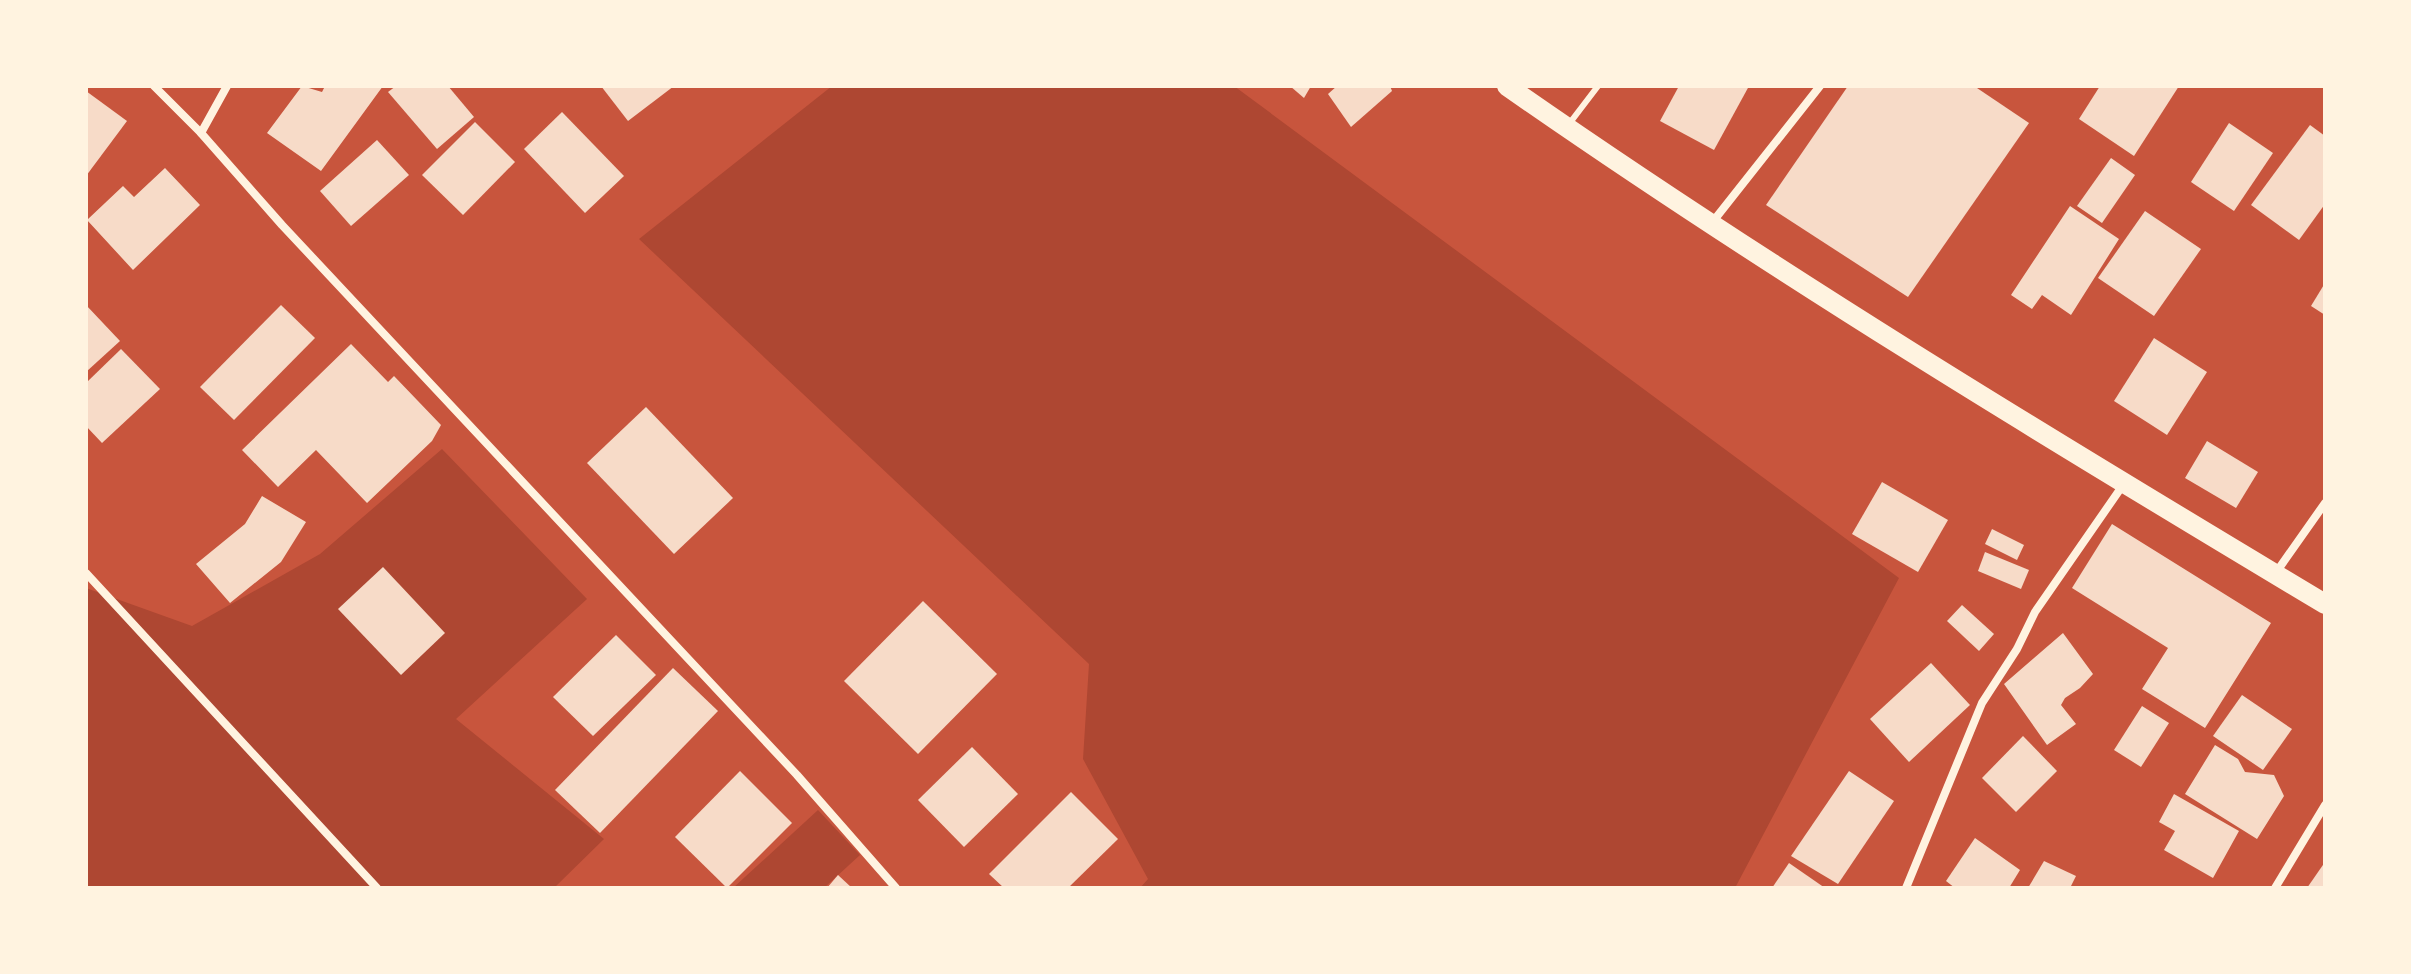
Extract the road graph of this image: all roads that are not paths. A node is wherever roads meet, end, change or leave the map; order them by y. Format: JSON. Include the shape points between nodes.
{"nodes":[{"id":1,"x":154,"y":86,"type":"edge"},
{"id":2,"x":227,"y":86,"type":"edge"},
{"id":3,"x":1507,"y":86,"type":"edge"},
{"id":4,"x":1598,"y":86,"type":"edge"},
{"id":5,"x":1820,"y":86,"type":"edge"},
{"id":6,"x":1567,"y":127,"type":"junction"},
{"id":7,"x":201,"y":133,"type":"junction"},
{"id":8,"x":1710,"y":225,"type":"junction"},
{"id":9,"x":2124,"y":484,"type":"junction"},
{"id":10,"x":2325,"y":503,"type":"edge"},
{"id":11,"x":86,"y":573,"type":"edge"},
{"id":12,"x":2275,"y":574,"type":"junction"},
{"id":13,"x":2325,"y":604,"type":"edge"},
{"id":14,"x":2325,"y":805,"type":"edge"},
{"id":15,"x":377,"y":888,"type":"edge"},
{"id":16,"x":896,"y":888,"type":"edge"},
{"id":17,"x":1906,"y":888,"type":"edge"},
{"id":18,"x":2275,"y":888,"type":"edge"}],
"edges":[{"from":1,"to":7,"type":"street"},
{"from":2,"to":7,"type":"street"},
{"from":3,"to":6,"type":"main road"},
{"from":4,"to":6,"type":"lane"},
{"from":5,"to":8,"type":"street"},
{"from":6,"to":8,"type":"main road"},
{"from":7,"to":16,"type":"street"},
{"from":8,"to":9,"type":"main road"},
{"from":9,"to":12,"type":"main road"},
{"from":9,"to":17,"type":"street","via":[[2035,612],[1982,703]]},
{"from":10,"to":12,"type":"street"},
{"from":11,"to":15,"type":"street"},
{"from":12,"to":13,"type":"main road"},
{"from":14,"to":18,"type":"street"}]}
